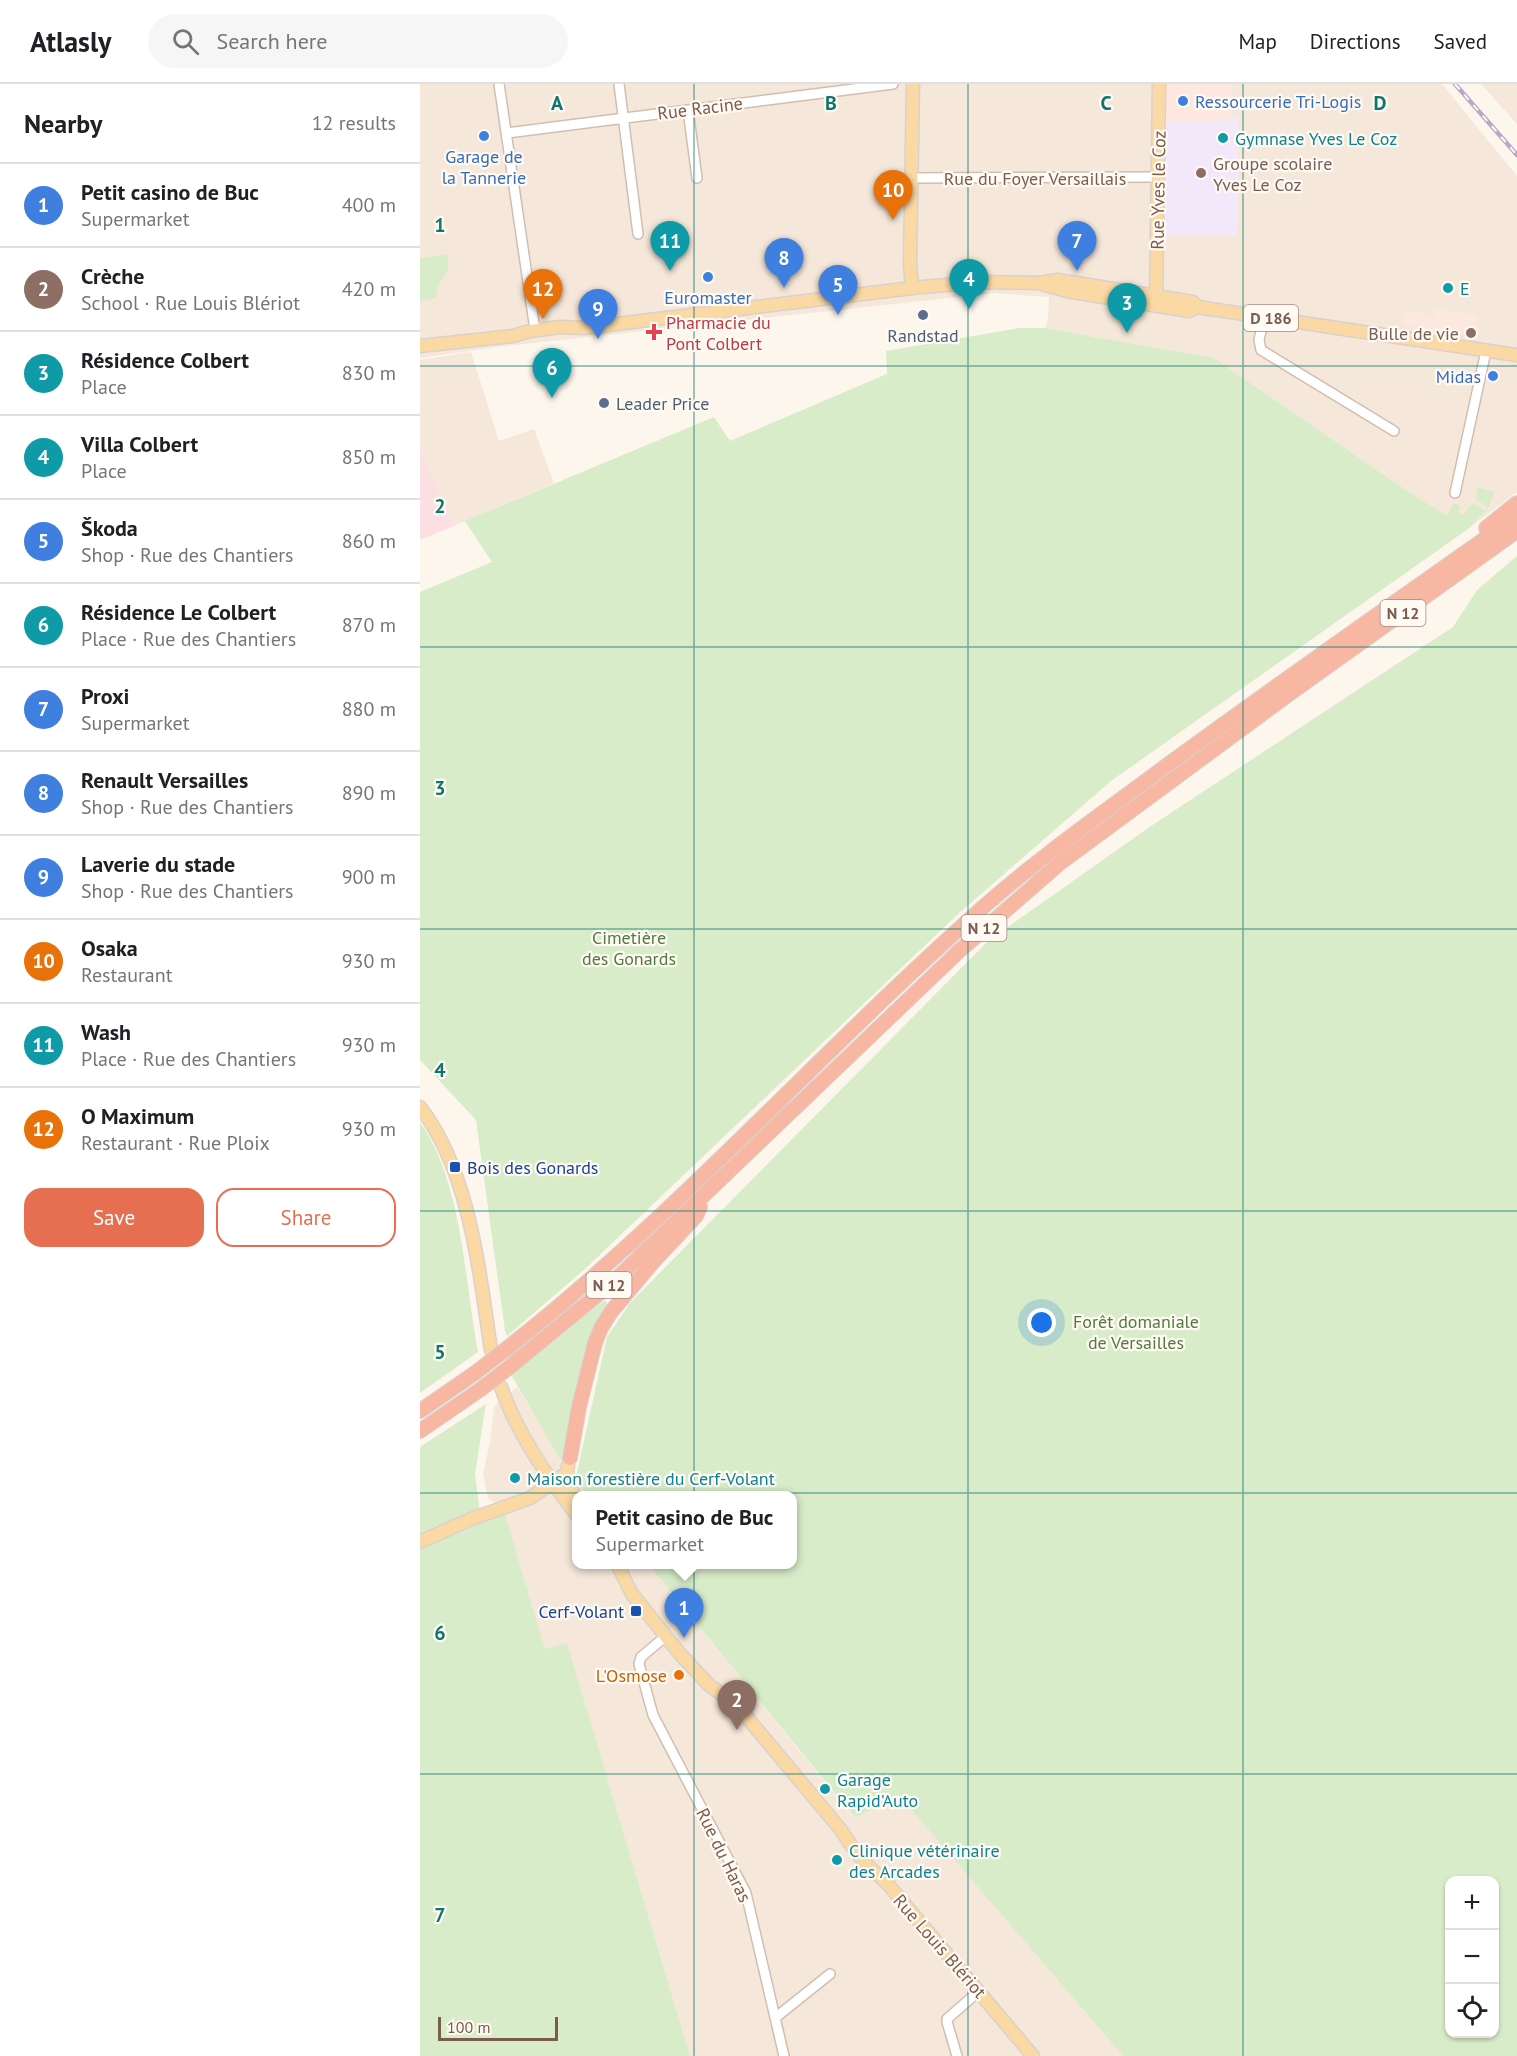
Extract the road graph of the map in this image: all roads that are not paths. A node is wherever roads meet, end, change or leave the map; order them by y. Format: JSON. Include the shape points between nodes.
{"nodes":[{"id":1,"x":499,"y":84,"type":"edge"},
{"id":2,"x":619,"y":84,"type":"edge"},
{"id":3,"x":893,"y":84,"type":"edge"},
{"id":4,"x":913,"y":84,"type":"edge"},
{"id":5,"x":1159,"y":84,"type":"edge"},
{"id":6,"x":688,"y":110,"type":"junction"},
{"id":7,"x":624,"y":118,"type":"junction"},
{"id":8,"x":507,"y":133,"type":"junction"},
{"id":9,"x":912,"y":177,"type":"junction"},
{"id":10,"x":1158,"y":177,"type":"junction"},
{"id":11,"x":697,"y":178,"type":"dead end"},
{"id":12,"x":638,"y":234,"type":"dead end"},
{"id":13,"x":912,"y":288,"type":"junction"},
{"id":14,"x":1156,"y":300,"type":"junction"},
{"id":15,"x":1264,"y":317,"type":"junction"},
{"id":16,"x":576,"y":328,"type":"junction"},
{"id":17,"x":535,"y":330,"type":"junction"},
{"id":18,"x":513,"y":336,"type":"junction"},
{"id":19,"x":420,"y":346,"type":"edge"},
{"id":20,"x":1486,"y":351,"type":"junction"},
{"id":21,"x":1515,"y":356,"type":"edge"},
{"id":22,"x":1394,"y":431,"type":"dead end"},
{"id":23,"x":1455,"y":493,"type":"dead end"},
{"id":24,"x":1517,"y":503,"type":"edge"},
{"id":25,"x":1517,"y":516,"type":"edge"},
{"id":26,"x":1517,"y":531,"type":"edge"},
{"id":27,"x":1431,"y":576,"type":"junction"},
{"id":28,"x":420,"y":1107,"type":"edge"},
{"id":29,"x":705,"y":1194,"type":"junction"},
{"id":30,"x":496,"y":1351,"type":"junction"},
{"id":31,"x":501,"y":1387,"type":"dead end"},
{"id":32,"x":420,"y":1411,"type":"edge"},
{"id":33,"x":420,"y":1431,"type":"edge"},
{"id":34,"x":570,"y":1458,"type":"joint"},
{"id":35,"x":567,"y":1473,"type":"junction"},
{"id":36,"x":554,"y":1484,"type":"junction"},
{"id":37,"x":572,"y":1491,"type":"edge"},
{"id":38,"x":572,"y":1509,"type":"edge"},
{"id":39,"x":420,"y":1542,"type":"edge"},
{"id":40,"x":620,"y":1569,"type":"edge"},
{"id":41,"x":666,"y":1636,"type":"junction"},
{"id":42,"x":830,"y":1974,"type":"dead end"},
{"id":43,"x":979,"y":1991,"type":"junction"},
{"id":44,"x":775,"y":2018,"type":"junction"},
{"id":45,"x":784,"y":2056,"type":"edge"},
{"id":46,"x":957,"y":2056,"type":"edge"},
{"id":47,"x":1033,"y":2056,"type":"edge"}],
"edges":[{"from":1,"to":8,"type":"street"},
{"from":2,"to":7,"type":"street"},
{"from":3,"to":6,"type":"street","name":"Rue Racine"},
{"from":4,"to":9,"type":"main road"},
{"from":5,"to":10,"type":"main road","name":"Rue Yves le Coz"},
{"from":6,"to":7,"type":"street","name":"Rue Racine"},
{"from":6,"to":11,"type":"street"},
{"from":7,"to":8,"type":"street","name":"Rue Racine"},
{"from":7,"to":12,"type":"street"},
{"from":8,"to":17,"type":"street"},
{"from":9,"to":10,"type":"street","name":"Rue du Foyer Versaillais"},
{"from":9,"to":13,"type":"main road"},
{"from":10,"to":14,"type":"main road","name":"Rue Yves le Coz"},
{"from":13,"to":14,"type":"main road","number":"D 186","via":[[1058,280]]},
{"from":13,"to":16,"type":"main road","number":"D 186"},
{"from":14,"to":15,"type":"main road","number":"D 186","via":[[1189,310],[1197,307]]},
{"from":15,"to":20,"type":"main road","number":"D 186"},
{"from":15,"to":22,"type":"street","via":[[1262,350]]},
{"from":16,"to":17,"type":"main road","number":"D 186"},
{"from":16,"to":18,"type":"main road","number":"D 186","via":[[560,334]]},
{"from":17,"to":18,"type":"main road","number":"D 186"},
{"from":18,"to":19,"type":"main road","number":"D 186"},
{"from":20,"to":21,"type":"main road","number":"D 186"},
{"from":20,"to":23,"type":"street"},
{"from":24,"to":27,"type":"highway","via":[[1442,561]]},
{"from":25,"to":27,"type":"highway","number":"N 12"},
{"from":26,"to":29,"type":"highway","number":"N 12","via":[[1060,863],[958,952]]},
{"from":27,"to":30,"type":"highway","number":"N 12","via":[[1022,874],[941,946],[601,1272]]},
{"from":28,"to":30,"type":"main road","via":[[448,1154],[467,1215]]},
{"from":29,"to":33,"type":"highway","number":"N 12","bridge":true,"via":[[612,1283],[507,1369]]},
{"from":29,"to":34,"type":"highway","via":[[696,1216],[652,1262],[601,1328],[579,1407]]},
{"from":30,"to":32,"type":"highway","number":"N 12","bridge":true,"via":[[475,1373]]},
{"from":31,"to":36,"type":"main road","via":[[517,1425]]},
{"from":34,"to":35,"type":"main road"},
{"from":35,"to":36,"type":"main road"},
{"from":35,"to":37,"type":"main road"},
{"from":36,"to":38,"type":"main road"},
{"from":36,"to":39,"type":"main road","via":[[530,1498]]},
{"from":40,"to":41,"type":"main road","name":"Rue Louis Blériot","via":[[632,1594]]},
{"from":41,"to":43,"type":"main road","name":"Rue Louis Blériot","via":[[710,1686],[734,1702],[855,1851]]},
{"from":41,"to":44,"type":"street","name":"Rue du Haras","via":[[641,1657],[639,1664],[653,1715],[746,1893]]},
{"from":42,"to":44,"type":"street"},
{"from":43,"to":46,"type":"street","via":[[947,2019]]},
{"from":43,"to":47,"type":"main road","name":"Rue Louis Blériot"},
{"from":44,"to":45,"type":"street","name":"Rue du Haras"}]}
